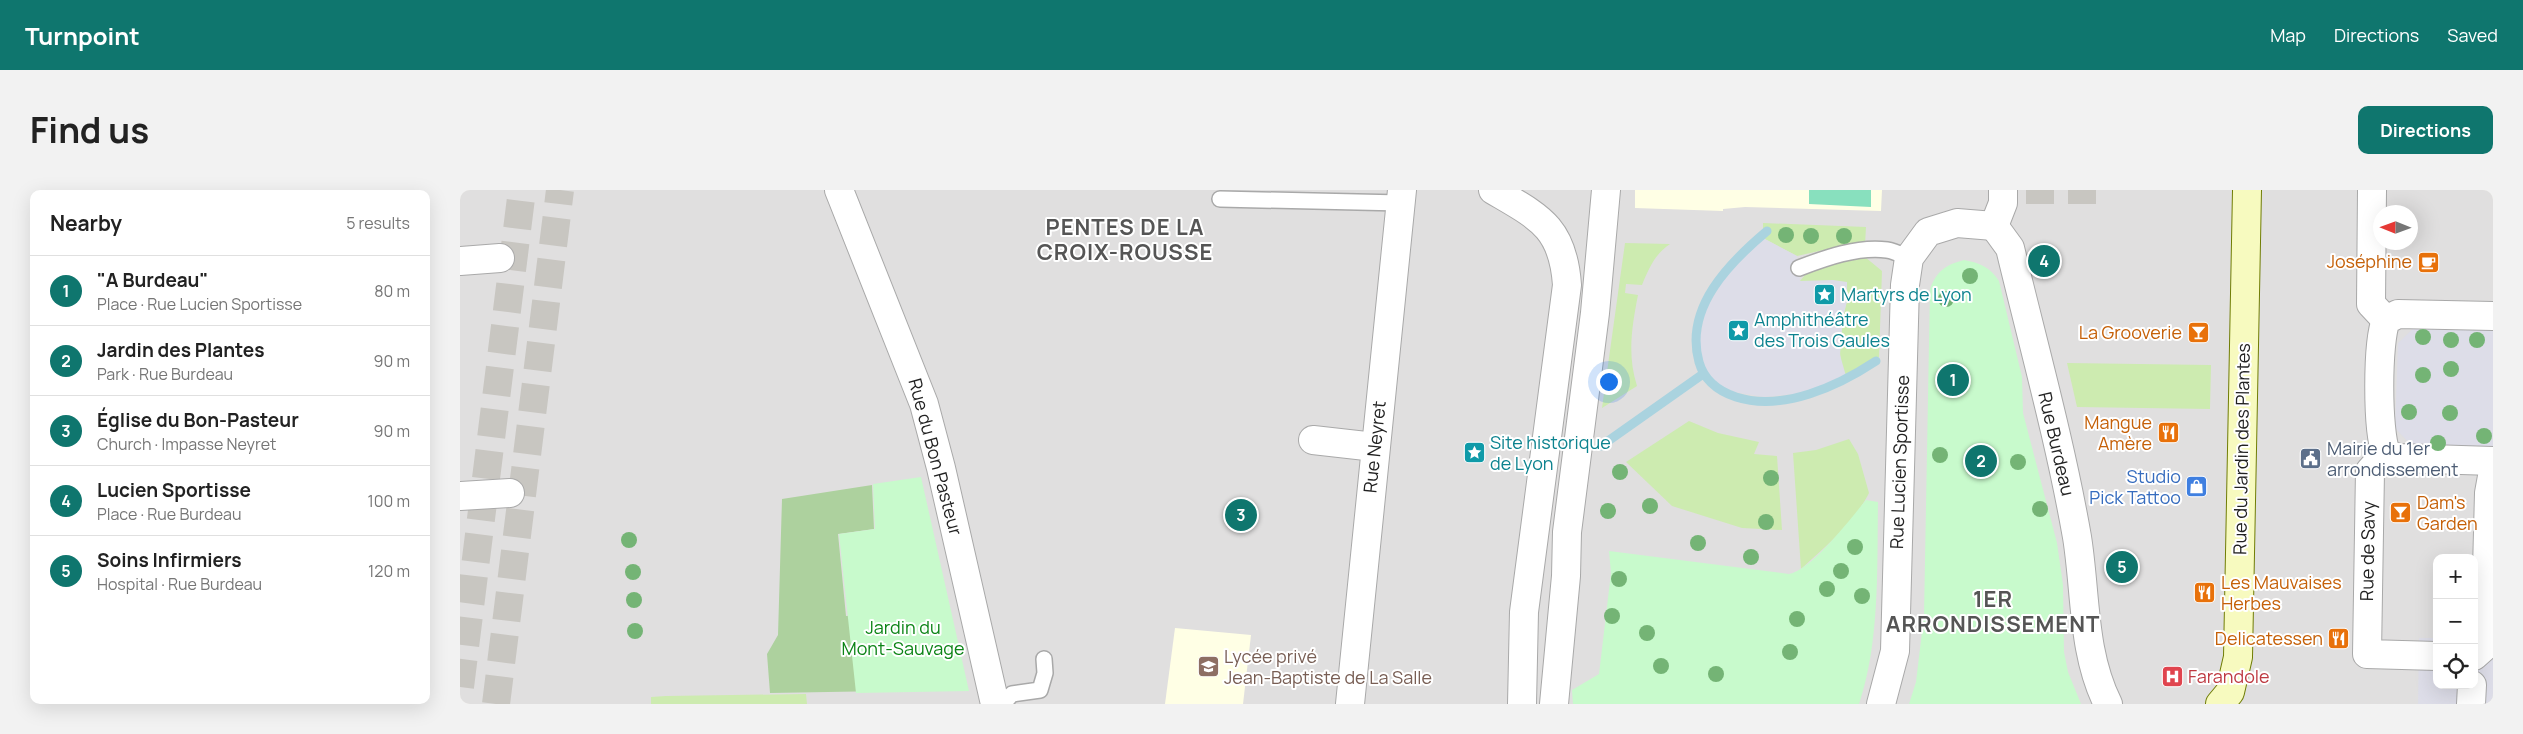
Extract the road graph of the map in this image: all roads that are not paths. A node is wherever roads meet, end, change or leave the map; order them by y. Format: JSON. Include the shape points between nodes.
{"nodes":[{"id":1,"x":839,"y":190,"type":"edge"},
{"id":2,"x":1493,"y":190,"type":"edge"},
{"id":3,"x":1606,"y":190,"type":"edge"},
{"id":4,"x":2002,"y":190,"type":"edge"},
{"id":5,"x":2247,"y":190,"type":"edge"},
{"id":6,"x":2372,"y":190,"type":"edge"},
{"id":7,"x":1402,"y":196,"type":"edge"},
{"id":8,"x":1220,"y":199,"type":"dead end"},
{"id":9,"x":1994,"y":226,"type":"junction"},
{"id":10,"x":500,"y":258,"type":"dead end"},
{"id":11,"x":1909,"y":258,"type":"junction"},
{"id":12,"x":460,"y":261,"type":"edge"},
{"id":13,"x":1799,"y":268,"type":"dead end"},
{"id":14,"x":2493,"y":316,"type":"edge"},
{"id":15,"x":2386,"y":320,"type":"junction"},
{"id":16,"x":1313,"y":440,"type":"dead end"},
{"id":17,"x":1375,"y":447,"type":"junction"},
{"id":18,"x":2386,"y":453,"type":"junction"},
{"id":19,"x":2493,"y":461,"type":"edge"},
{"id":20,"x":2493,"y":471,"type":"edge"},
{"id":21,"x":510,"y":493,"type":"dead end"},
{"id":22,"x":460,"y":496,"type":"edge"},
{"id":23,"x":2478,"y":652,"type":"edge"},
{"id":24,"x":2433,"y":656,"type":"edge"},
{"id":25,"x":1044,"y":659,"type":"dead end"},
{"id":26,"x":2472,"y":689,"type":"edge"},
{"id":27,"x":995,"y":704,"type":"edge"},
{"id":28,"x":1003,"y":704,"type":"edge"},
{"id":29,"x":1350,"y":704,"type":"edge"},
{"id":30,"x":1522,"y":704,"type":"edge"},
{"id":31,"x":1554,"y":704,"type":"edge"},
{"id":32,"x":1881,"y":704,"type":"edge"},
{"id":33,"x":2108,"y":704,"type":"edge"},
{"id":34,"x":2220,"y":704,"type":"edge"},
{"id":35,"x":2471,"y":704,"type":"edge"}],
"edges":[{"from":1,"to":27,"type":"street","name":"Rue du Bon Pasteur","via":[[924,404],[944,477]]},
{"from":2,"to":30,"type":"street","via":[[1540,218],[1559,245],[1566,275],[1524,612]]},
{"from":3,"to":31,"type":"street","via":[[1595,313],[1567,532]]},
{"from":4,"to":9,"type":"street","via":[[2003,203]]},
{"from":5,"to":34,"type":"street","name":"Rue du Jardin des Plantes","via":[[2238,657],[2230,692]]},
{"from":6,"to":15,"type":"street","via":[[2371,304]]},
{"from":7,"to":8,"type":"lane"},
{"from":7,"to":17,"type":"street","name":"Rue Neyret"},
{"from":9,"to":11,"type":"street","name":"Rue Lucien Sportisse","via":[[1957,223],[1928,232]]},
{"from":9,"to":33,"type":"street","name":"Rue Burdeau","via":[[2010,248],[2077,538],[2086,626],[2094,667]]},
{"from":10,"to":12,"type":"street"},
{"from":11,"to":13,"type":"lane","via":[[1887,250],[1865,251],[1834,256]]},
{"from":11,"to":32,"type":"street","name":"Rue Lucien Sportisse","via":[[1905,285],[1894,651]]},
{"from":14,"to":15,"type":"street","via":[[2398,314]]},
{"from":15,"to":18,"type":"street","via":[[2381,332],[2381,389],[2382,442]]},
{"from":16,"to":17,"type":"street"},
{"from":17,"to":29,"type":"street","name":"Rue Neyret"},
{"from":18,"to":19,"type":"street","via":[[2398,458]]},
{"from":18,"to":24,"type":"street","name":"Rue de Savy","via":[[2370,471],[2366,654]]},
{"from":20,"to":23,"type":"street","via":[[2489,494],[2485,646]]},
{"from":21,"to":22,"type":"street"},
{"from":25,"to":28,"type":"lane","via":[[1045,672],[1040,690],[1012,694]]},
{"from":26,"to":35,"type":"street"}]}
